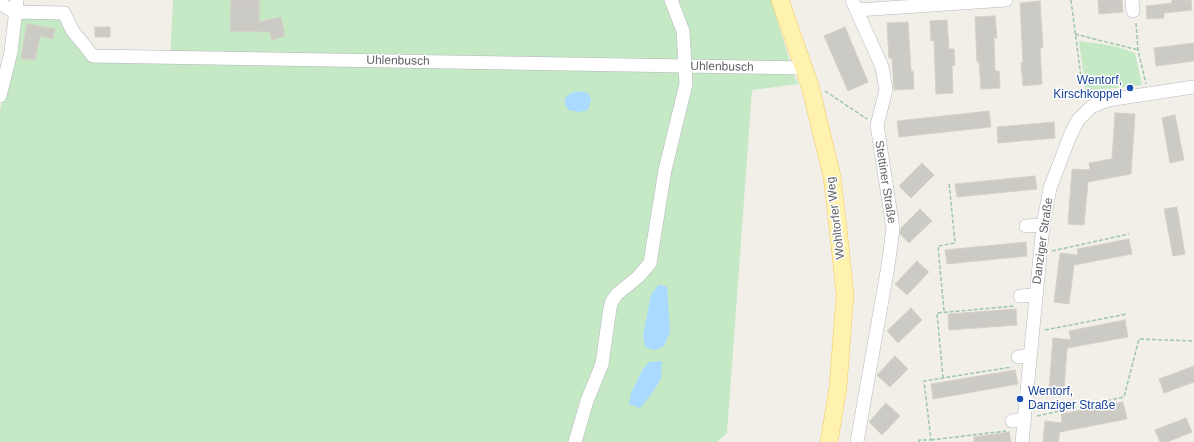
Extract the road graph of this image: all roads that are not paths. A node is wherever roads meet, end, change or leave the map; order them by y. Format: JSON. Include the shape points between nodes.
{"nodes":[{"id":1,"x":671,"y":0,"type":"edge"},
{"id":2,"x":780,"y":0,"type":"edge"},
{"id":3,"x":1006,"y":0,"type":"edge"},
{"id":4,"x":0,"y":3,"type":"edge"},
{"id":5,"x":854,"y":5,"type":"edge"},
{"id":6,"x":15,"y":6,"type":"edge"},
{"id":7,"x":686,"y":66,"type":"junction"},
{"id":8,"x":805,"y":68,"type":"junction"},
{"id":9,"x":1194,"y":87,"type":"edge"},
{"id":10,"x":0,"y":96,"type":"edge"},
{"id":11,"x":1043,"y":224,"type":"junction"},
{"id":12,"x":1026,"y":226,"type":"dead end"},
{"id":13,"x":1020,"y":296,"type":"dead end"},
{"id":14,"x":1034,"y":300,"type":"junction"},
{"id":15,"x":575,"y":442,"type":"edge"},
{"id":16,"x":829,"y":442,"type":"edge"},
{"id":17,"x":857,"y":442,"type":"edge"},
{"id":18,"x":1022,"y":442,"type":"edge"}],
"edges":[{"from":1,"to":7,"type":"street","via":[[683,31]]},
{"from":2,"to":8,"type":"main road","name":"Wohltorfer Weg"},
{"from":3,"to":5,"type":"street"},
{"from":4,"to":6,"type":"street"},
{"from":5,"to":17,"type":"street","name":"Stettiner Straße","via":[[882,67],[886,90],[876,125],[893,229]]},
{"from":6,"to":7,"type":"street","name":"Uhlenbusch","via":[[64,13],[72,30],[93,56]]},
{"from":6,"to":10,"type":"street","via":[[11,52]]},
{"from":7,"to":8,"type":"street","name":"Uhlenbusch"},
{"from":7,"to":15,"type":"street","via":[[686,84],[661,192],[650,263],[612,301],[602,364],[587,401]]},
{"from":8,"to":16,"type":"main road","name":"Wohltorfer Weg","via":[[832,176],[845,295],[838,387]]},
{"from":9,"to":11,"type":"street","name":"Danziger Straße","via":[[1108,100],[1091,107],[1078,120],[1055,164]]},
{"from":11,"to":12,"type":"street"},
{"from":11,"to":14,"type":"street","name":"Danziger Straße"},
{"from":13,"to":14,"type":"street"},
{"from":14,"to":18,"type":"street","name":"Danziger Straße","via":[[1020,423]]}]}
